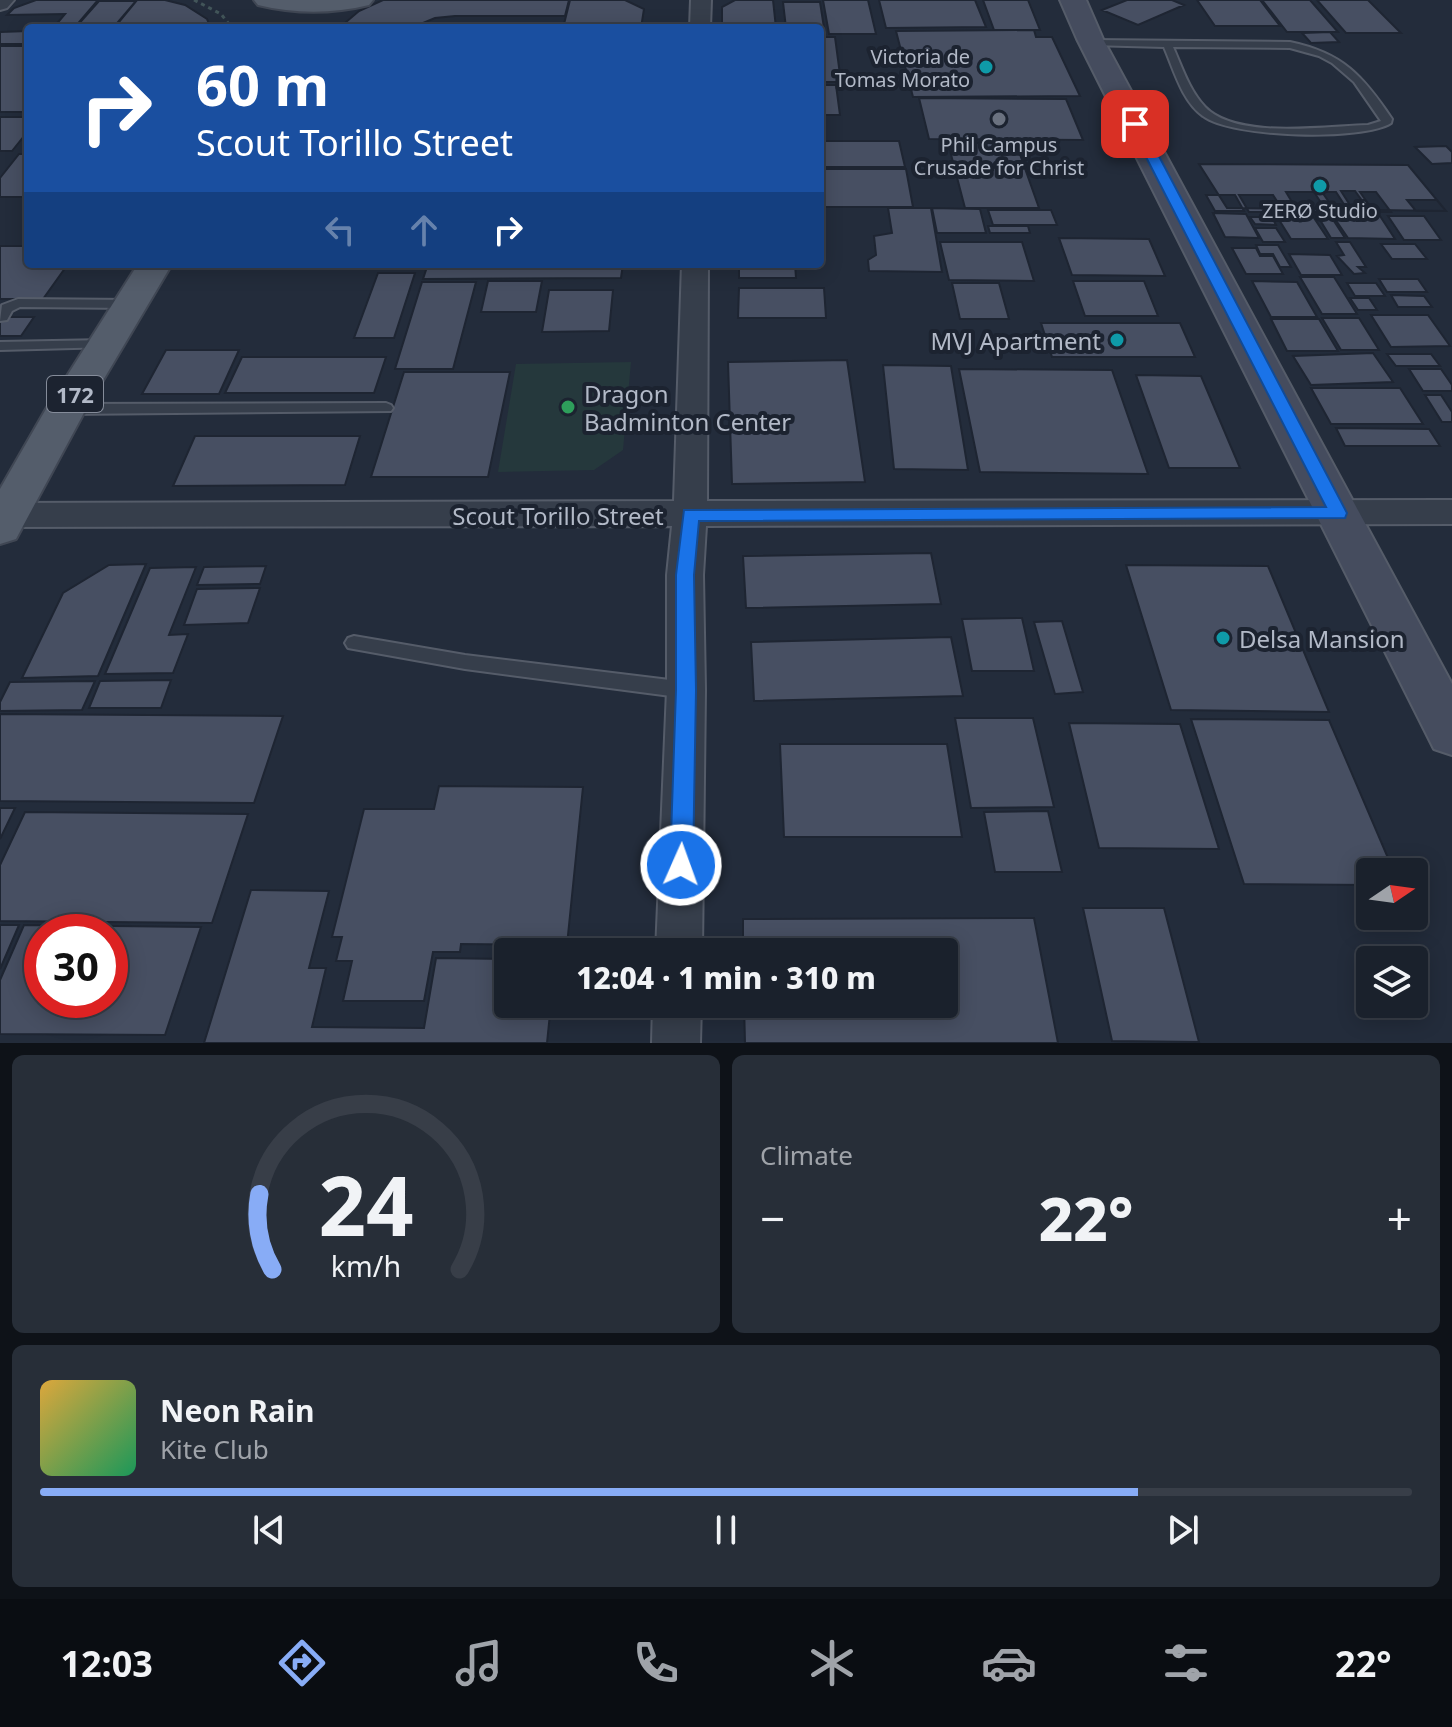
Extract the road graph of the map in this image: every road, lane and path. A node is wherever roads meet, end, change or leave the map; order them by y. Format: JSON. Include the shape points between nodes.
{"nodes":[{"id":1,"x":194,"y":0,"type":"edge"},
{"id":2,"x":266,"y":0,"type":"edge"},
{"id":3,"x":701,"y":0,"type":"edge"},
{"id":4,"x":1073,"y":0,"type":"edge"},
{"id":5,"x":354,"y":1,"type":"edge"},
{"id":6,"x":229,"y":24,"type":"edge"},
{"id":7,"x":275,"y":24,"type":"edge"},
{"id":8,"x":313,"y":24,"type":"edge"},
{"id":9,"x":700,"y":24,"type":"edge"},
{"id":10,"x":1093,"y":43,"type":"junction"},
{"id":11,"x":1167,"y":43,"type":"junction"},
{"id":12,"x":153,"y":268,"type":"edge"},
{"id":13,"x":695,"y":268,"type":"edge"},
{"id":14,"x":132,"y":304,"type":"junction"},
{"id":15,"x":2,"y":317,"type":"edge"},
{"id":16,"x":107,"y":344,"type":"junction"},
{"id":17,"x":0,"y":346,"type":"edge"},
{"id":18,"x":386,"y":408,"type":"dead end"},
{"id":19,"x":66,"y":409,"type":"junction"},
{"id":20,"x":1452,"y":512,"type":"edge"},
{"id":21,"x":1338,"y":513,"type":"junction"},
{"id":22,"x":690,"y":514,"type":"junction"},
{"id":23,"x":2,"y":519,"type":"edge"},
{"id":24,"x":354,"y":643,"type":"dead end"},
{"id":25,"x":686,"y":690,"type":"junction"},
{"id":26,"x":1452,"y":733,"type":"edge"},
{"id":27,"x":679,"y":938,"type":"edge"},
{"id":28,"x":677,"y":1018,"type":"edge"},
{"id":29,"x":676,"y":1043,"type":"edge"}],
"edges":[{"from":1,"to":6,"type":"path"},
{"from":2,"to":5,"type":"main road","via":[[309,6]]},
{"from":2,"to":7,"type":"main road"},
{"from":3,"to":9,"type":"street"},
{"from":4,"to":10,"type":"street"},
{"from":5,"to":8,"type":"main road"},
{"from":10,"to":11,"type":"lane"},
{"from":10,"to":21,"type":"street"},
{"from":11,"to":11,"type":"lane","via":[[1290,45],[1324,52],[1350,71],[1386,123],[1368,128],[1230,126],[1205,113],[1192,97]]},
{"from":12,"to":14,"type":"main road","number":"172"},
{"from":13,"to":22,"type":"street"},
{"from":14,"to":15,"type":"lane","via":[[18,303]]},
{"from":14,"to":16,"type":"main road","number":"172"},
{"from":16,"to":17,"type":"lane"},
{"from":16,"to":19,"type":"main road","number":"172"},
{"from":18,"to":19,"type":"lane"},
{"from":19,"to":23,"type":"main road","number":"172"},
{"from":20,"to":21,"type":"street","name":"Scout Torillo Street"},
{"from":21,"to":22,"type":"street","name":"Scout Torillo Street"},
{"from":21,"to":26,"type":"street"},
{"from":22,"to":23,"type":"street","name":"Scout Torillo Street"},
{"from":22,"to":25,"type":"street"},
{"from":24,"to":25,"type":"lane"},
{"from":25,"to":27,"type":"street"},
{"from":28,"to":29,"type":"street"}]}
